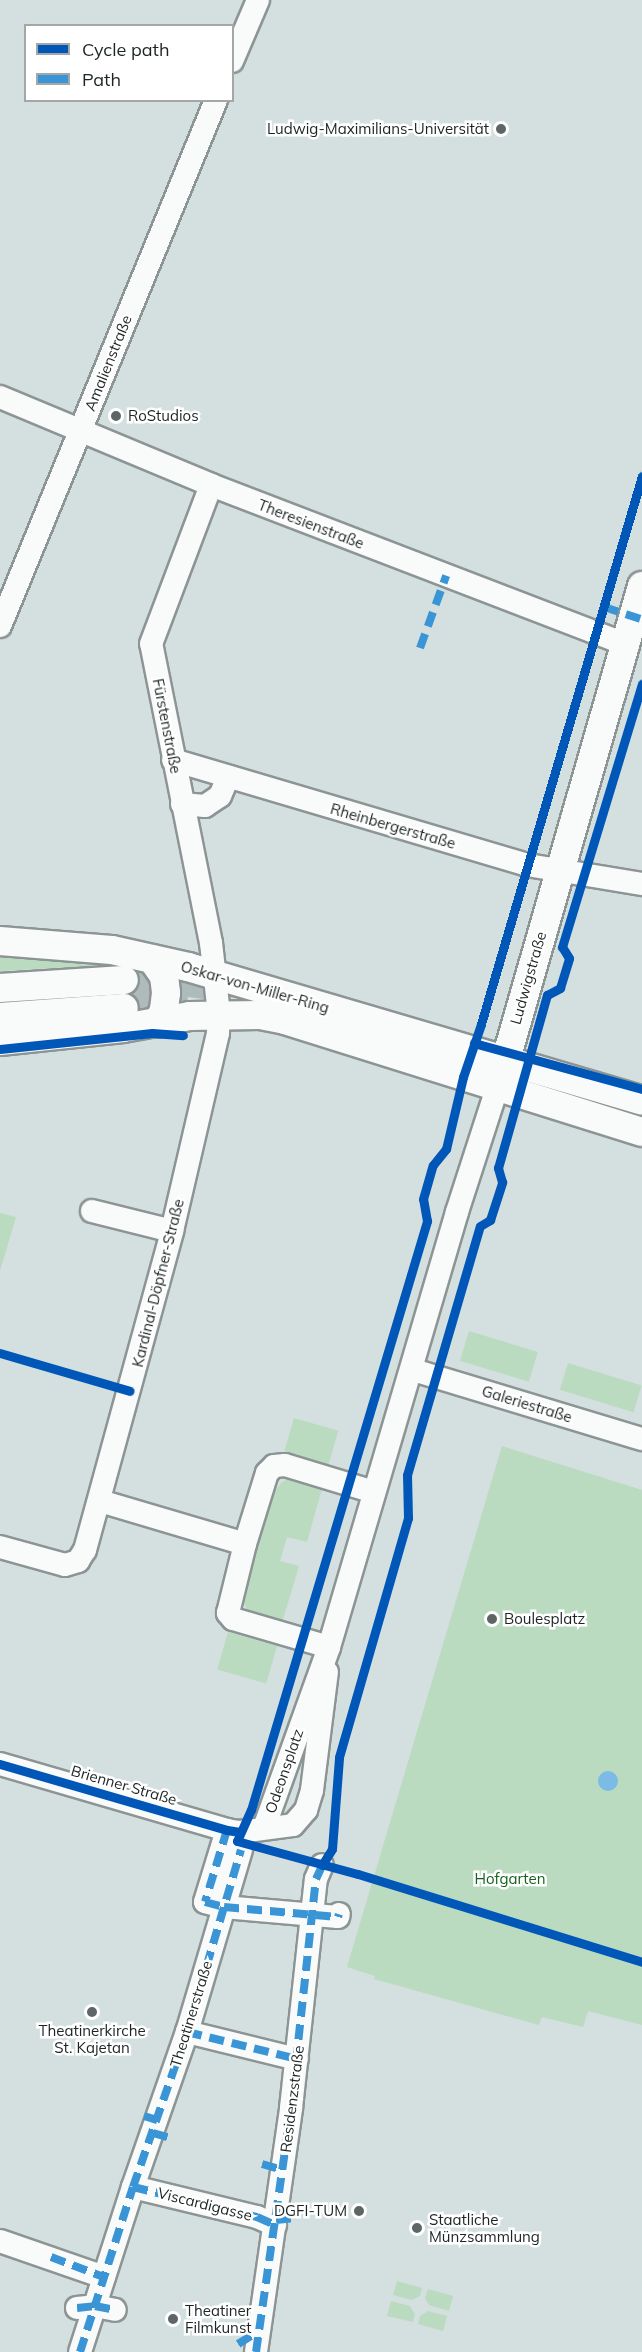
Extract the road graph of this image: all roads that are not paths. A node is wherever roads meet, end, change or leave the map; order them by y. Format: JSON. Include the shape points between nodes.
{"nodes":[{"id":1,"x":258,"y":0,"type":"edge"},
{"id":2,"x":234,"y":56,"type":"edge"},
{"id":3,"x":215,"y":102,"type":"edge"},
{"id":4,"x":0,"y":397,"type":"edge"},
{"id":5,"x":81,"y":430,"type":"junction"},
{"id":6,"x":211,"y":485,"type":"junction"},
{"id":7,"x":642,"y":586,"type":"edge"},
{"id":8,"x":0,"y":626,"type":"edge"},
{"id":9,"x":625,"y":644,"type":"junction"},
{"id":10,"x":173,"y":760,"type":"junction"},
{"id":11,"x":228,"y":777,"type":"junction"},
{"id":12,"x":182,"y":804,"type":"junction"},
{"id":13,"x":558,"y":872,"type":"junction"},
{"id":14,"x":642,"y":884,"type":"edge"},
{"id":15,"x":0,"y":941,"type":"edge"},
{"id":16,"x":152,"y":959,"type":"junction"},
{"id":17,"x":215,"y":975,"type":"junction"},
{"id":18,"x":124,"y":980,"type":"tunnel mouth"},
{"id":19,"x":0,"y":988,"type":"edge"},
{"id":20,"x":124,"y":1008,"type":"tunnel mouth"},
{"id":21,"x":219,"y":1014,"type":"junction"},
{"id":22,"x":0,"y":1017,"type":"edge"},
{"id":23,"x":158,"y":1023,"type":"junction"},
{"id":24,"x":0,"y":1041,"type":"edge"},
{"id":25,"x":501,"y":1075,"type":"junction"},
{"id":26,"x":642,"y":1101,"type":"edge"},
{"id":27,"x":642,"y":1132,"type":"edge"},
{"id":28,"x":92,"y":1210,"type":"dead end"},
{"id":29,"x":172,"y":1231,"type":"junction"},
{"id":30,"x":413,"y":1370,"type":"junction"},
{"id":31,"x":642,"y":1440,"type":"edge"},
{"id":32,"x":374,"y":1492,"type":"junction"},
{"id":33,"x":100,"y":1502,"type":"junction"},
{"id":34,"x":245,"y":1544,"type":"junction"},
{"id":35,"x":0,"y":1547,"type":"edge"},
{"id":36,"x":329,"y":1647,"type":"junction"},
{"id":37,"x":0,"y":1764,"type":"edge"},
{"id":38,"x":264,"y":1828,"type":"junction"},
{"id":39,"x":227,"y":1830,"type":"junction"},
{"id":40,"x":241,"y":1850,"type":"dead end"},
{"id":41,"x":322,"y":1865,"type":"dead end"},
{"id":42,"x":219,"y":1906,"type":"junction"},
{"id":43,"x":312,"y":1914,"type":"junction"},
{"id":44,"x":339,"y":1914,"type":"dead end"},
{"id":45,"x":187,"y":2032,"type":"junction"},
{"id":46,"x":297,"y":2059,"type":"junction"},
{"id":47,"x":133,"y":2187,"type":"junction"},
{"id":48,"x":282,"y":2221,"type":"junction"},
{"id":49,"x":0,"y":2241,"type":"edge"},
{"id":50,"x":97,"y":2274,"type":"junction"},
{"id":51,"x":250,"y":2343,"type":"edge"},
{"id":52,"x":80,"y":2352,"type":"edge"}],
"edges":[{"from":1,"to":2,"type":"street"},
{"from":3,"to":5,"type":"street","name":"Amalienstraße"},
{"from":4,"to":5,"type":"street","name":"Theresienstraße"},
{"from":5,"to":6,"type":"street","name":"Theresienstraße"},
{"from":5,"to":8,"type":"street","name":"Amalienstraße"},
{"from":6,"to":9,"type":"street","name":"Theresienstraße"},
{"from":6,"to":10,"type":"street","name":"Fürstenstraße","via":[[151,644]]},
{"from":7,"to":9,"type":"main road","name":"Ludwigstraße"},
{"from":9,"to":13,"type":"main road","name":"Ludwigstraße"},
{"from":10,"to":11,"type":"street","name":"Rheinbergerstraße"},
{"from":10,"to":12,"type":"street","name":"Fürstenstraße"},
{"from":11,"to":12,"type":"street","via":[[220,796],[205,806]]},
{"from":11,"to":13,"type":"street","name":"Rheinbergerstraße"},
{"from":12,"to":17,"type":"street","name":"Fürstenstraße"},
{"from":13,"to":14,"type":"street","name":"Rheinbergerstraße"},
{"from":13,"to":25,"type":"main road","name":"Ludwigstraße"},
{"from":15,"to":16,"type":"main road","name":"Oskar-von-Miller-Ring","via":[[112,950]]},
{"from":16,"to":17,"type":"main road","name":"Oskar-von-Miller-Ring"},
{"from":16,"to":23,"type":"main road","via":[[164,976],[166,993]]},
{"from":17,"to":21,"type":"street","name":"Kardinal-Döpfner-Straße"},
{"from":17,"to":25,"type":"main road","name":"Oskar-von-Miller-Ring"},
{"from":18,"to":19,"type":"main road"},
{"from":20,"to":22,"type":"main road"},
{"from":21,"to":23,"type":"main road","name":"Oskar-von-Miller-Ring"},
{"from":21,"to":25,"type":"main road","name":"Oskar-von-Miller-Ring","via":[[285,1020]]},
{"from":21,"to":29,"type":"street","name":"Kardinal-Döpfner-Straße"},
{"from":23,"to":24,"type":"main road","name":"Oskar-von-Miller-Ring"},
{"from":25,"to":26,"type":"main road"},
{"from":25,"to":27,"type":"main road"},
{"from":25,"to":30,"type":"street","name":"Ludwigstraße"},
{"from":28,"to":29,"type":"street"},
{"from":29,"to":33,"type":"street","name":"Kardinal-Döpfner-Straße"},
{"from":30,"to":31,"type":"street","name":"Galeriestraße"},
{"from":30,"to":32,"type":"street","name":"Odeonsplatz"},
{"from":32,"to":34,"type":"street","via":[[285,1465],[274,1466],[267,1473]]},
{"from":32,"to":36,"type":"street","name":"Odeonsplatz"},
{"from":33,"to":34,"type":"street"},
{"from":33,"to":35,"type":"street","name":"Kardinal-Döpfner-Straße","via":[[78,1561],[65,1565]]},
{"from":34,"to":36,"type":"street","via":[[228,1613],[233,1619]]},
{"from":36,"to":38,"type":"street","name":"Odeonsplatz"},
{"from":36,"to":38,"type":"street","name":"Odeonsplatz","via":[[324,1705],[306,1810],[293,1825]]},
{"from":37,"to":39,"type":"street","name":"Brienner Straße"},
{"from":38,"to":39,"type":"street","name":"Brienner Straße"},
{"from":39,"to":42,"type":"street","name":"Theatinerstraße","via":[[205,1902]]},
{"from":40,"to":42,"type":"street"},
{"from":41,"to":43,"type":"street","name":"Residenzstraße"},
{"from":42,"to":43,"type":"street"},
{"from":42,"to":45,"type":"street","name":"Theatinerstraße"},
{"from":43,"to":44,"type":"street"},
{"from":43,"to":46,"type":"street","name":"Residenzstraße"},
{"from":45,"to":46,"type":"street"},
{"from":45,"to":47,"type":"street","name":"Theatinerstraße"},
{"from":46,"to":48,"type":"street","name":"Residenzstraße","via":[[273,2167]]},
{"from":47,"to":48,"type":"street","name":"Viscardigasse"},
{"from":47,"to":50,"type":"street","name":"Theatinerstraße"},
{"from":48,"to":51,"type":"street","name":"Residenzstraße"},
{"from":49,"to":50,"type":"street"},
{"from":50,"to":52,"type":"street","name":"Theatinerstraße","via":[[95,2308]]}]}
